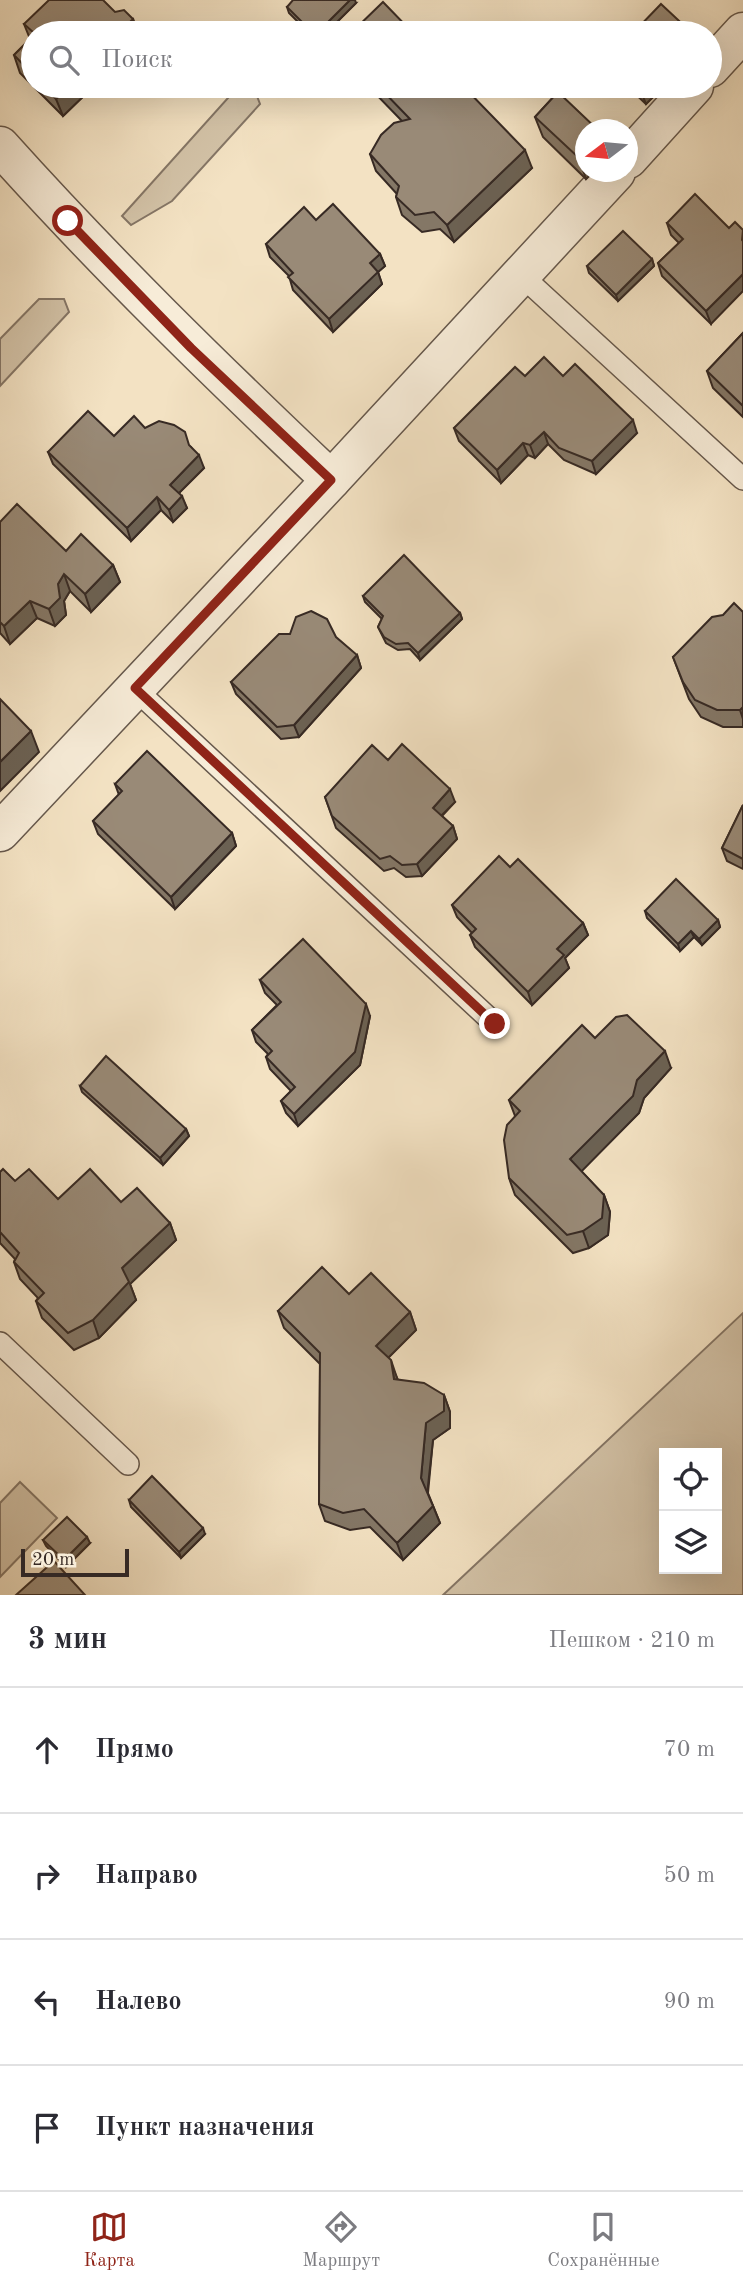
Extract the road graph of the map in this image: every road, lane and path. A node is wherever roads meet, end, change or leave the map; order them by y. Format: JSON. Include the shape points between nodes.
{"nodes":[{"id":1,"x":743,"y":32,"type":"edge"},
{"id":2,"x":722,"y":55,"type":"edge"},
{"id":3,"x":683,"y":98,"type":"edge"},
{"id":4,"x":0,"y":146,"type":"edge"},
{"id":5,"x":638,"y":148,"type":"edge"},
{"id":6,"x":607,"y":182,"type":"edge"},
{"id":7,"x":521,"y":275,"type":"junction"},
{"id":8,"x":743,"y":479,"type":"edge"},
{"id":9,"x":331,"y":480,"type":"junction"},
{"id":10,"x":135,"y":688,"type":"junction"},
{"id":11,"x":0,"y":832,"type":"edge"},
{"id":12,"x":495,"y":1024,"type":"dead end"},
{"id":13,"x":0,"y":1343,"type":"edge"},
{"id":14,"x":128,"y":1464,"type":"dead end"}],
"edges":[{"from":1,"to":2,"type":"street"},
{"from":3,"to":5,"type":"street"},
{"from":4,"to":9,"type":"street","via":[[191,348]]},
{"from":6,"to":7,"type":"street"},
{"from":7,"to":8,"type":"lane"},
{"from":7,"to":9,"type":"street"},
{"from":9,"to":10,"type":"street"},
{"from":10,"to":11,"type":"street"},
{"from":10,"to":12,"type":"lane"},
{"from":13,"to":14,"type":"lane"}]}
